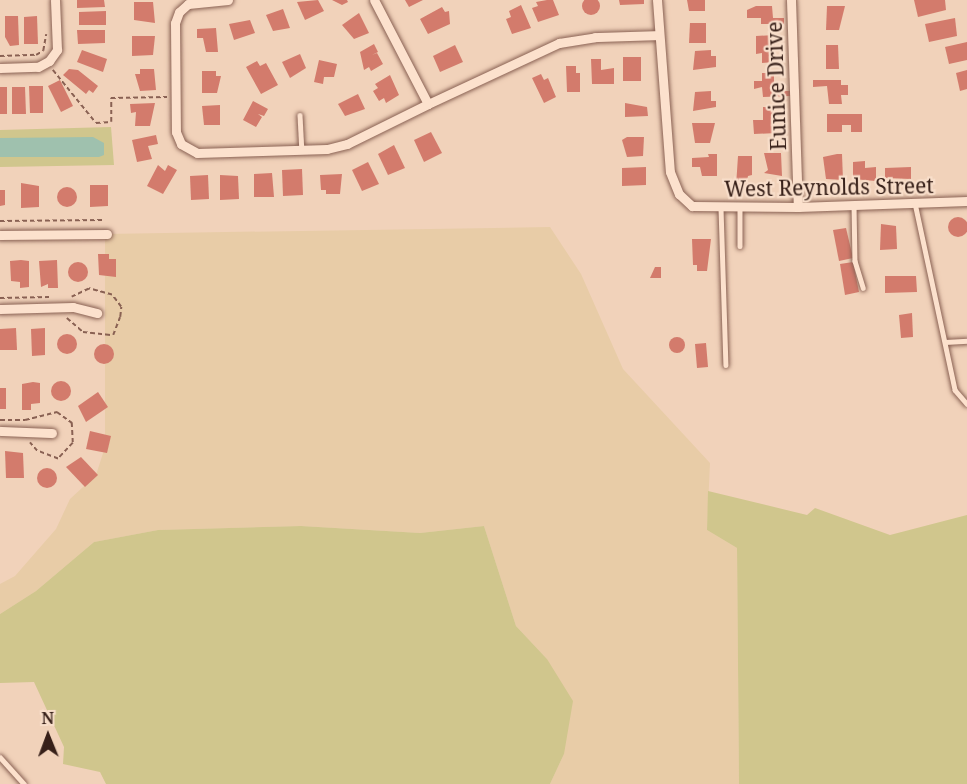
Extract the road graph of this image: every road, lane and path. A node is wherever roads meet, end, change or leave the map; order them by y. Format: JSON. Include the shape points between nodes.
{"nodes":[{"id":1,"x":55,"y":0,"type":"edge"},
{"id":2,"x":228,"y":0,"type":"edge"},
{"id":3,"x":374,"y":0,"type":"edge"},
{"id":4,"x":657,"y":0,"type":"edge"},
{"id":5,"x":791,"y":0,"type":"edge"},
{"id":6,"x":46,"y":33,"type":"dead end"},
{"id":7,"x":657,"y":35,"type":"junction"},
{"id":8,"x":0,"y":56,"type":"edge"},
{"id":9,"x":0,"y":68,"type":"edge"},
{"id":10,"x":53,"y":70,"type":"dead end"},
{"id":11,"x":171,"y":97,"type":"dead end"},
{"id":12,"x":428,"y":104,"type":"junction"},
{"id":13,"x":300,"y":115,"type":"dead end"},
{"id":14,"x":302,"y":149,"type":"junction"},
{"id":15,"x":967,"y":201,"type":"edge"},
{"id":16,"x":915,"y":203,"type":"junction"},
{"id":17,"x":854,"y":205,"type":"junction"},
{"id":18,"x":798,"y":207,"type":"junction"},
{"id":19,"x":721,"y":208,"type":"junction"},
{"id":20,"x":740,"y":208,"type":"junction"},
{"id":21,"x":103,"y":220,"type":"dead end"},
{"id":22,"x":0,"y":222,"type":"edge"},
{"id":23,"x":106,"y":234,"type":"dead end"},
{"id":24,"x":0,"y":235,"type":"edge"},
{"id":25,"x":740,"y":246,"type":"dead end"},
{"id":26,"x":863,"y":288,"type":"dead end"},
{"id":27,"x":0,"y":309,"type":"edge"},
{"id":28,"x":97,"y":313,"type":"dead end"},
{"id":29,"x":967,"y":341,"type":"edge"},
{"id":30,"x":945,"y":342,"type":"junction"},
{"id":31,"x":726,"y":365,"type":"dead end"},
{"id":32,"x":967,"y":404,"type":"edge"},
{"id":33,"x":53,"y":412,"type":"dead end"},
{"id":34,"x":0,"y":420,"type":"edge"},
{"id":35,"x":0,"y":431,"type":"edge"},
{"id":36,"x":52,"y":433,"type":"dead end"},
{"id":37,"x":0,"y":757,"type":"edge"},
{"id":38,"x":24,"y":784,"type":"edge"}],
"edges":[{"from":1,"to":9,"type":"street","via":[[57,50],[50,61],[38,67]]},
{"from":2,"to":14,"type":"street","via":[[188,4],[177,17],[176,132],[181,144],[197,153]]},
{"from":3,"to":12,"type":"street"},
{"from":4,"to":7,"type":"street"},
{"from":5,"to":18,"type":"street","name":"Eunice Drive"},
{"from":6,"to":8,"type":"path","via":[[43,51],[36,55]]},
{"from":7,"to":12,"type":"street","via":[[595,37],[559,43]]},
{"from":7,"to":19,"type":"street","name":"West Reynolds Street","via":[[670,172],[679,194],[692,206]]},
{"from":10,"to":11,"type":"path","via":[[96,123],[111,122],[111,98]]},
{"from":12,"to":14,"type":"street","via":[[347,144]]},
{"from":13,"to":14,"type":"lane"},
{"from":15,"to":16,"type":"street","name":"West Reynolds Street"},
{"from":16,"to":17,"type":"street","name":"West Reynolds Street"},
{"from":16,"to":30,"type":"lane"},
{"from":17,"to":18,"type":"street","name":"West Reynolds Street"},
{"from":17,"to":26,"type":"lane","via":[[855,261]]},
{"from":18,"to":20,"type":"street","name":"West Reynolds Street"},
{"from":19,"to":20,"type":"street","name":"West Reynolds Street"},
{"from":19,"to":31,"type":"lane"},
{"from":20,"to":25,"type":"lane"},
{"from":21,"to":22,"type":"path"},
{"from":23,"to":24,"type":"street"},
{"from":27,"to":28,"type":"street","via":[[73,307]]},
{"from":29,"to":30,"type":"lane"},
{"from":30,"to":32,"type":"lane","via":[[956,390]]},
{"from":33,"to":34,"type":"path","via":[[25,420]]},
{"from":35,"to":36,"type":"street"},
{"from":37,"to":38,"type":"lane"}]}
